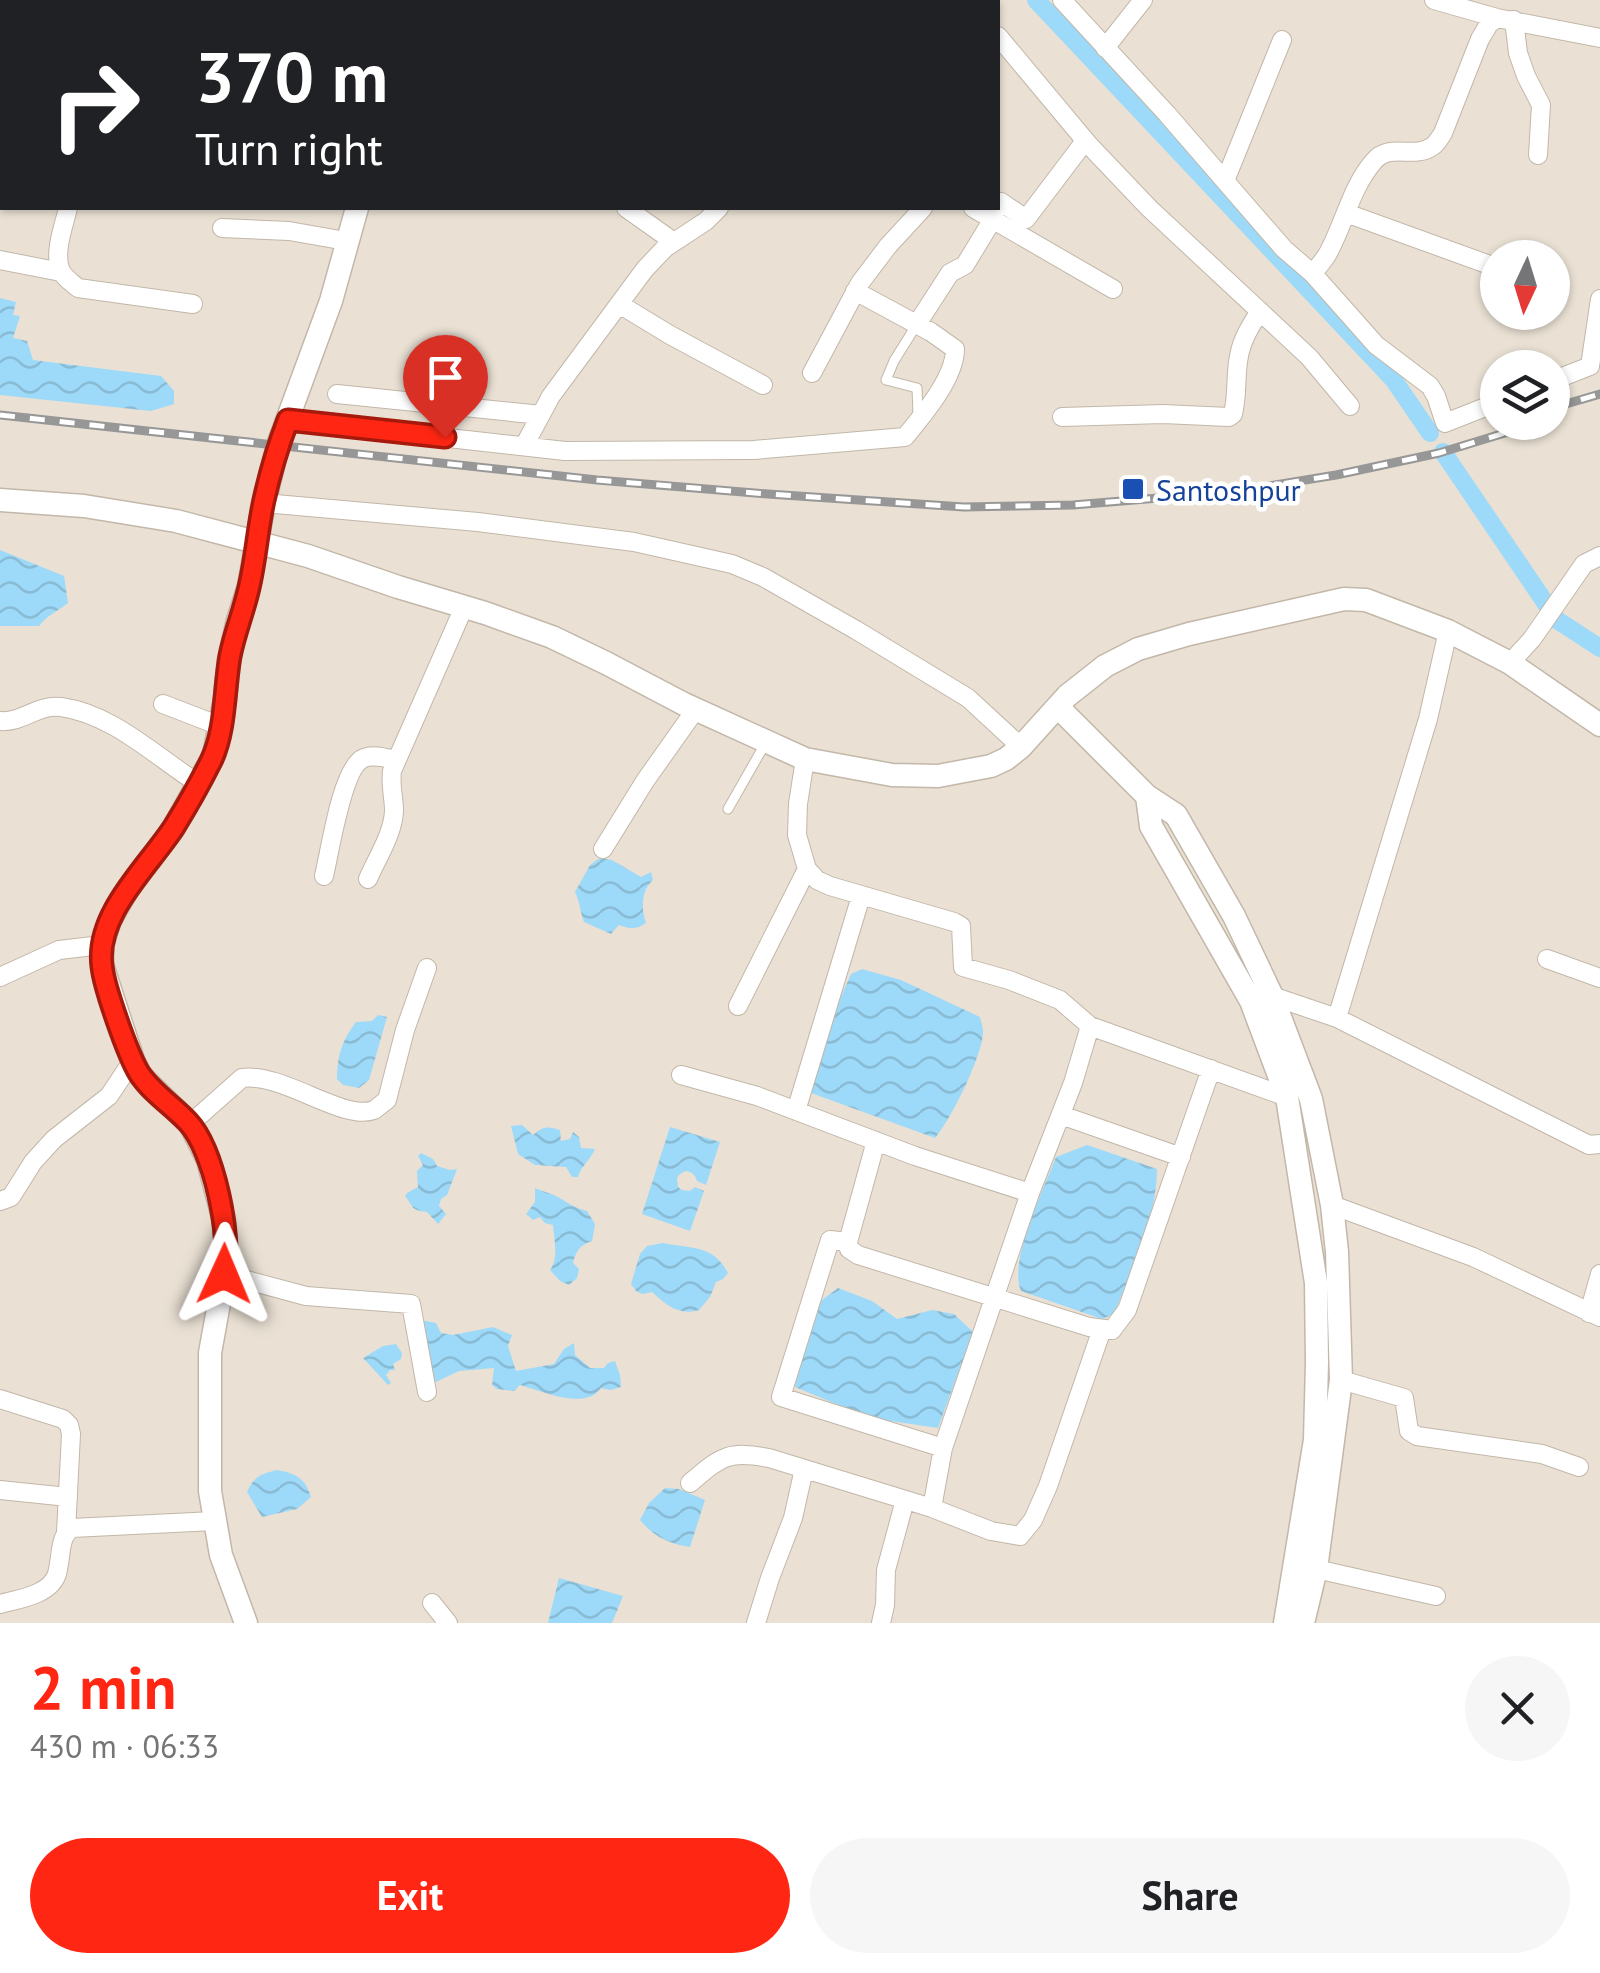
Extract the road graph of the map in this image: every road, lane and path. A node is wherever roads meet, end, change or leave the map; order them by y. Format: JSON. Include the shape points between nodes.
{"nodes":[{"id":1,"x":1062,"y":0,"type":"edge"},
{"id":2,"x":1143,"y":0,"type":"edge"},
{"id":3,"x":1434,"y":0,"type":"edge"},
{"id":4,"x":1479,"y":6,"type":"edge"},
{"id":5,"x":1506,"y":19,"type":"junction"},
{"id":6,"x":1000,"y":38,"type":"edge"},
{"id":7,"x":1600,"y":38,"type":"edge"},
{"id":8,"x":1282,"y":40,"type":"dead end"},
{"id":9,"x":1105,"y":48,"type":"junction"},
{"id":10,"x":1085,"y":141,"type":"junction"},
{"id":11,"x":1538,"y":155,"type":"dead end"},
{"id":12,"x":1225,"y":181,"type":"junction"},
{"id":13,"x":1000,"y":204,"type":"edge"},
{"id":14,"x":68,"y":210,"type":"edge"},
{"id":15,"x":356,"y":210,"type":"edge"},
{"id":16,"x":629,"y":210,"type":"edge"},
{"id":17,"x":717,"y":210,"type":"edge"},
{"id":18,"x":921,"y":210,"type":"edge"},
{"id":19,"x":977,"y":210,"type":"edge"},
{"id":20,"x":997,"y":210,"type":"edge"},
{"id":21,"x":1346,"y":213,"type":"junction"},
{"id":22,"x":992,"y":219,"type":"junction"},
{"id":23,"x":222,"y":228,"type":"dead end"},
{"id":24,"x":346,"y":241,"type":"junction"},
{"id":25,"x":674,"y":242,"type":"junction"},
{"id":26,"x":0,"y":260,"type":"edge"},
{"id":27,"x":1480,"y":261,"type":"edge"},
{"id":28,"x":60,"y":272,"type":"junction"},
{"id":29,"x":1313,"y":274,"type":"junction"},
{"id":30,"x":1113,"y":289,"type":"dead end"},
{"id":31,"x":855,"y":291,"type":"junction"},
{"id":32,"x":1600,"y":299,"type":"edge"},
{"id":33,"x":193,"y":304,"type":"dead end"},
{"id":34,"x":619,"y":304,"type":"junction"},
{"id":35,"x":1260,"y":311,"type":"junction"},
{"id":36,"x":917,"y":324,"type":"junction"},
{"id":37,"x":812,"y":374,"type":"dead end"},
{"id":38,"x":1570,"y":374,"type":"edge"},
{"id":39,"x":764,"y":384,"type":"dead end"},
{"id":40,"x":337,"y":394,"type":"dead end"},
{"id":41,"x":1350,"y":406,"type":"dead end"},
{"id":42,"x":1480,"y":409,"type":"edge"},
{"id":43,"x":541,"y":414,"type":"junction"},
{"id":44,"x":1062,"y":417,"type":"dead end"},
{"id":45,"x":288,"y":420,"type":"junction"},
{"id":46,"x":918,"y":420,"type":"junction"},
{"id":47,"x":524,"y":446,"type":"junction"},
{"id":48,"x":0,"y":500,"type":"edge"},
{"id":49,"x":264,"y":502,"type":"junction"},
{"id":50,"x":258,"y":544,"type":"junction"},
{"id":51,"x":1600,"y":556,"type":"edge"},
{"id":52,"x":464,"y":607,"type":"junction"},
{"id":53,"x":1448,"y":631,"type":"junction"},
{"id":54,"x":1510,"y":664,"type":"junction"},
{"id":55,"x":164,"y":704,"type":"dead end"},
{"id":56,"x":1059,"y":708,"type":"junction"},
{"id":57,"x":696,"y":710,"type":"junction"},
{"id":58,"x":0,"y":721,"type":"edge"},
{"id":59,"x":220,"y":726,"type":"junction"},
{"id":60,"x":1600,"y":726,"type":"edge"},
{"id":61,"x":766,"y":742,"type":"junction"},
{"id":62,"x":1021,"y":747,"type":"junction"},
{"id":63,"x":806,"y":759,"type":"junction"},
{"id":64,"x":396,"y":760,"type":"junction"},
{"id":65,"x":199,"y":784,"type":"junction"},
{"id":66,"x":728,"y":809,"type":"dead end"},
{"id":67,"x":603,"y":849,"type":"dead end"},
{"id":68,"x":807,"y":869,"type":"junction"},
{"id":69,"x":324,"y":876,"type":"dead end"},
{"id":70,"x":368,"y":879,"type":"dead end"},
{"id":71,"x":861,"y":896,"type":"junction"},
{"id":72,"x":102,"y":945,"type":"junction"},
{"id":73,"x":1547,"y":959,"type":"dead end"},
{"id":74,"x":427,"y":968,"type":"dead end"},
{"id":75,"x":0,"y":977,"type":"edge"},
{"id":76,"x":1600,"y":978,"type":"edge"},
{"id":77,"x":1261,"y":999,"type":"junction"},
{"id":78,"x":738,"y":1006,"type":"dead end"},
{"id":79,"x":1338,"y":1018,"type":"junction"},
{"id":80,"x":1090,"y":1026,"type":"junction"},
{"id":81,"x":133,"y":1060,"type":"junction"},
{"id":82,"x":1211,"y":1069,"type":"junction"},
{"id":83,"x":681,"y":1075,"type":"dead end"},
{"id":84,"x":1287,"y":1097,"type":"junction"},
{"id":85,"x":796,"y":1111,"type":"junction"},
{"id":86,"x":1061,"y":1115,"type":"junction"},
{"id":87,"x":190,"y":1124,"type":"junction"},
{"id":88,"x":876,"y":1141,"type":"junction"},
{"id":89,"x":1600,"y":1144,"type":"edge"},
{"id":90,"x":1180,"y":1157,"type":"junction"},
{"id":91,"x":1030,"y":1194,"type":"junction"},
{"id":92,"x":0,"y":1201,"type":"edge"},
{"id":93,"x":1332,"y":1205,"type":"junction"},
{"id":94,"x":848,"y":1242,"type":"junction"},
{"id":95,"x":224,"y":1274,"type":"junction"},
{"id":96,"x":1600,"y":1274,"type":"edge"},
{"id":97,"x":995,"y":1297,"type":"junction"},
{"id":98,"x":1594,"y":1315,"type":"edge"},
{"id":99,"x":1102,"y":1329,"type":"junction"},
{"id":100,"x":1340,"y":1380,"type":"junction"},
{"id":101,"x":427,"y":1392,"type":"dead end"},
{"id":102,"x":0,"y":1398,"type":"edge"},
{"id":103,"x":944,"y":1448,"type":"junction"},
{"id":104,"x":1579,"y":1466,"type":"dead end"},
{"id":105,"x":804,"y":1469,"type":"junction"},
{"id":106,"x":690,"y":1483,"type":"dead end"},
{"id":107,"x":0,"y":1490,"type":"edge"},
{"id":108,"x":68,"y":1497,"type":"junction"},
{"id":109,"x":905,"y":1500,"type":"junction"},
{"id":110,"x":932,"y":1508,"type":"junction"},
{"id":111,"x":214,"y":1521,"type":"junction"},
{"id":112,"x":66,"y":1532,"type":"junction"},
{"id":113,"x":1316,"y":1569,"type":"junction"},
{"id":114,"x":1436,"y":1596,"type":"dead end"},
{"id":115,"x":432,"y":1603,"type":"dead end"},
{"id":116,"x":0,"y":1604,"type":"edge"},
{"id":117,"x":246,"y":1623,"type":"edge"},
{"id":118,"x":448,"y":1623,"type":"edge"},
{"id":119,"x":756,"y":1623,"type":"edge"},
{"id":120,"x":881,"y":1623,"type":"edge"},
{"id":121,"x":1285,"y":1623,"type":"edge"},
{"id":122,"x":1303,"y":1623,"type":"edge"}],
"edges":[{"from":1,"to":9,"type":"street"},
{"from":2,"to":9,"type":"street"},
{"from":3,"to":4,"type":"street"},
{"from":4,"to":5,"type":"street"},
{"from":5,"to":7,"type":"street"},
{"from":5,"to":11,"type":"street","via":[[1541,105]]},
{"from":5,"to":21,"type":"street","via":[[1488,24],[1443,134],[1424,150],[1388,151],[1374,160]]},
{"from":6,"to":10,"type":"street"},
{"from":8,"to":12,"type":"street"},
{"from":9,"to":12,"type":"street"},
{"from":10,"to":13,"type":"street","via":[[1026,219]]},
{"from":10,"to":35,"type":"street"},
{"from":12,"to":29,"type":"street"},
{"from":14,"to":28,"type":"street"},
{"from":15,"to":24,"type":"street"},
{"from":16,"to":25,"type":"street"},
{"from":17,"to":25,"type":"street"},
{"from":18,"to":31,"type":"street"},
{"from":19,"to":22,"type":"street"},
{"from":20,"to":22,"type":"street"},
{"from":21,"to":27,"type":"street"},
{"from":21,"to":29,"type":"street"},
{"from":22,"to":30,"type":"street"},
{"from":22,"to":36,"type":"street"},
{"from":23,"to":24,"type":"street"},
{"from":24,"to":45,"type":"street"},
{"from":25,"to":34,"type":"street","via":[[644,268]]},
{"from":26,"to":28,"type":"street"},
{"from":28,"to":33,"type":"street","via":[[78,288]]},
{"from":29,"to":42,"type":"street","via":[[1376,345],[1430,386],[1446,422]]},
{"from":31,"to":36,"type":"street"},
{"from":31,"to":37,"type":"street"},
{"from":32,"to":38,"type":"street","via":[[1590,366]]},
{"from":34,"to":39,"type":"street"},
{"from":34,"to":43,"type":"street"},
{"from":35,"to":41,"type":"street"},
{"from":35,"to":44,"type":"street","via":[[1238,358],[1233,414]]},
{"from":36,"to":46,"type":"street","via":[[956,354]]},
{"from":36,"to":46,"type":"lane","via":[[886,380],[917,388]]},
{"from":40,"to":43,"type":"street"},
{"from":43,"to":47,"type":"street"},
{"from":45,"to":47,"type":"street"},
{"from":45,"to":49,"type":"street"},
{"from":46,"to":47,"type":"street","via":[[904,436],[754,450]]},
{"from":48,"to":50,"type":"street","via":[[176,521]]},
{"from":49,"to":50,"type":"street"},
{"from":49,"to":62,"type":"street","via":[[634,542],[732,564],[968,698]]},
{"from":50,"to":52,"type":"street"},
{"from":50,"to":59,"type":"street"},
{"from":51,"to":54,"type":"street","via":[[1584,564]]},
{"from":52,"to":57,"type":"street","via":[[552,637]]},
{"from":52,"to":64,"type":"street"},
{"from":53,"to":54,"type":"street"},
{"from":53,"to":56,"type":"street","via":[[1366,600],[1316,604],[1138,650],[1105,666]]},
{"from":53,"to":79,"type":"street"},
{"from":54,"to":60,"type":"street"},
{"from":55,"to":59,"type":"street"},
{"from":56,"to":62,"type":"street"},
{"from":56,"to":77,"type":"street","via":[[1147,796],[1151,826]]},
{"from":57,"to":61,"type":"street"},
{"from":57,"to":67,"type":"street"},
{"from":58,"to":65,"type":"street","via":[[58,706],[73,710],[116,729]]},
{"from":59,"to":65,"type":"street"},
{"from":61,"to":63,"type":"street"},
{"from":61,"to":66,"type":"lane"},
{"from":62,"to":63,"type":"street","via":[[991,766],[938,776]]},
{"from":63,"to":68,"type":"street","via":[[797,835]]},
{"from":64,"to":69,"type":"street","via":[[368,756],[352,771]]},
{"from":64,"to":70,"type":"street","via":[[392,826]]},
{"from":65,"to":72,"type":"street","via":[[127,890]]},
{"from":68,"to":71,"type":"street","via":[[817,880]]},
{"from":68,"to":78,"type":"street"},
{"from":71,"to":80,"type":"street","via":[[954,922],[961,926],[963,968],[1060,1000]]},
{"from":71,"to":85,"type":"street"},
{"from":72,"to":75,"type":"street","via":[[59,950]]},
{"from":72,"to":81,"type":"street","via":[[102,966]]},
{"from":73,"to":76,"type":"street"},
{"from":74,"to":87,"type":"street","via":[[387,1100],[373,1110],[348,1109],[251,1077]]},
{"from":77,"to":79,"type":"street"},
{"from":77,"to":84,"type":"street"},
{"from":77,"to":93,"type":"street","via":[[1311,1099]]},
{"from":79,"to":89,"type":"street","via":[[1588,1145]]},
{"from":80,"to":82,"type":"street"},
{"from":80,"to":86,"type":"street"},
{"from":81,"to":87,"type":"street"},
{"from":81,"to":92,"type":"street","via":[[109,1096],[54,1139],[11,1197]]},
{"from":82,"to":84,"type":"street"},
{"from":82,"to":90,"type":"street"},
{"from":83,"to":85,"type":"street"},
{"from":84,"to":121,"type":"street","via":[[1316,1284],[1318,1362],[1315,1440]]},
{"from":85,"to":88,"type":"street"},
{"from":86,"to":90,"type":"street"},
{"from":86,"to":91,"type":"street"},
{"from":87,"to":95,"type":"street","via":[[217,1189]]},
{"from":88,"to":91,"type":"street"},
{"from":88,"to":94,"type":"street"},
{"from":90,"to":99,"type":"street","via":[[1128,1310],[1112,1330]]},
{"from":91,"to":97,"type":"street"},
{"from":93,"to":98,"type":"street","via":[[1473,1257]]},
{"from":93,"to":100,"type":"street"},
{"from":94,"to":97,"type":"street","via":[[858,1255]]},
{"from":94,"to":103,"type":"street","via":[[830,1240],[780,1397]]},
{"from":95,"to":101,"type":"street","via":[[306,1296],[410,1304]]},
{"from":95,"to":111,"type":"street","via":[[210,1354]]},
{"from":96,"to":98,"type":"street"},
{"from":97,"to":99,"type":"street"},
{"from":97,"to":103,"type":"street"},
{"from":99,"to":110,"type":"street","via":[[1048,1486],[1026,1530],[1020,1536],[991,1531]]},
{"from":100,"to":104,"type":"street","via":[[1404,1398],[1409,1432],[1416,1436],[1542,1454]]},
{"from":100,"to":113,"type":"street"},
{"from":102,"to":108,"type":"street","via":[[69,1425]]},
{"from":103,"to":110,"type":"street"},
{"from":105,"to":106,"type":"street","via":[[731,1454]]},
{"from":105,"to":109,"type":"street"},
{"from":105,"to":119,"type":"street"},
{"from":107,"to":108,"type":"street"},
{"from":108,"to":112,"type":"street"},
{"from":109,"to":110,"type":"street"},
{"from":109,"to":120,"type":"street","via":[[886,1570]]},
{"from":111,"to":112,"type":"street"},
{"from":111,"to":117,"type":"street"},
{"from":112,"to":116,"type":"street","via":[[51,1584]]},
{"from":113,"to":114,"type":"street"},
{"from":113,"to":122,"type":"street"},
{"from":115,"to":118,"type":"street"}]}
